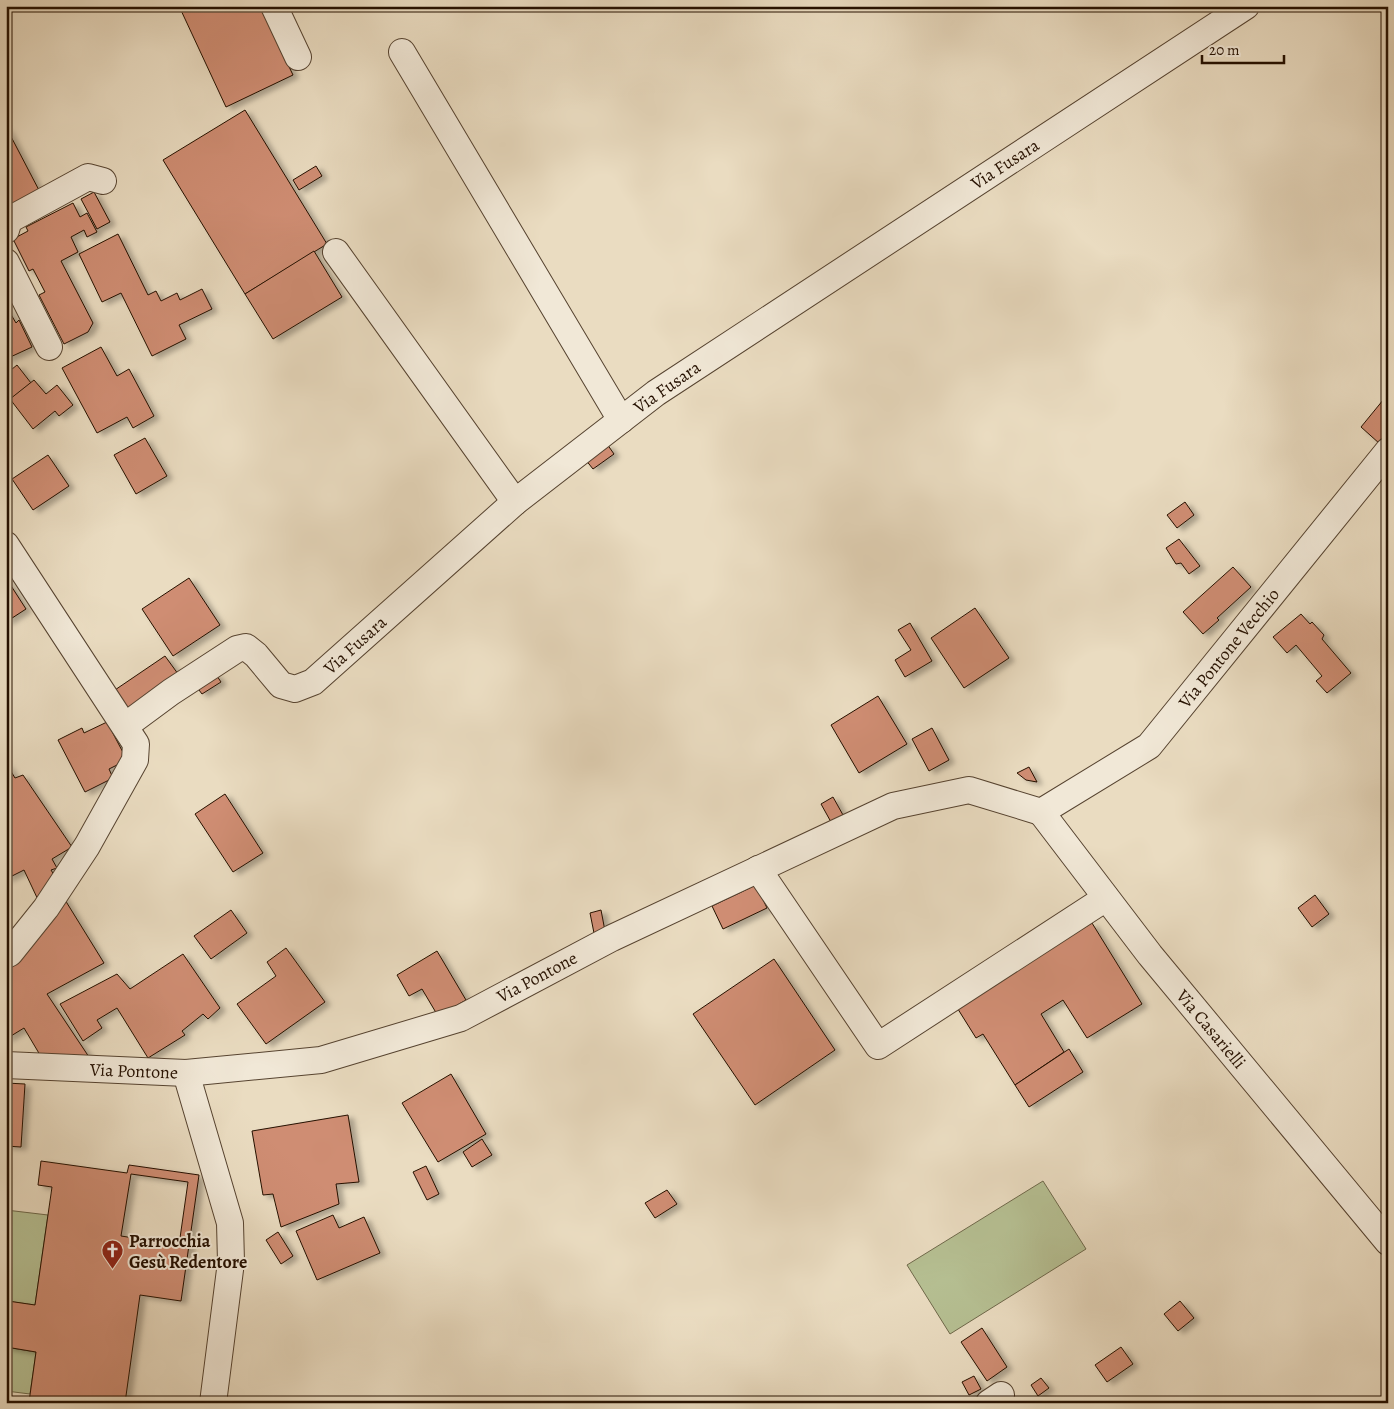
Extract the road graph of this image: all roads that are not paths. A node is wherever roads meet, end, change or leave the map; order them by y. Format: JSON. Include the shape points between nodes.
{"nodes":[{"id":1,"x":274,"y":6,"type":"edge"},
{"id":2,"x":1246,"y":6,"type":"edge"},
{"id":3,"x":402,"y":52,"type":"dead end"},
{"id":4,"x":298,"y":57,"type":"dead end"},
{"id":5,"x":103,"y":181,"type":"dead end"},
{"id":6,"x":6,"y":230,"type":"edge"},
{"id":7,"x":336,"y":252,"type":"dead end"},
{"id":8,"x":6,"y":262,"type":"edge"},
{"id":9,"x":49,"y":347,"type":"dead end"},
{"id":10,"x":621,"y":420,"type":"junction"},
{"id":11,"x":1388,"y":451,"type":"edge"},
{"id":12,"x":515,"y":502,"type":"junction"},
{"id":13,"x":6,"y":545,"type":"edge"},
{"id":14,"x":124,"y":726,"type":"junction"},
{"id":15,"x":1041,"y":812,"type":"junction"},
{"id":16,"x":758,"y":869,"type":"junction"},
{"id":17,"x":1106,"y":898,"type":"junction"},
{"id":18,"x":6,"y":954,"type":"edge"},
{"id":19,"x":6,"y":1065,"type":"edge"},
{"id":20,"x":186,"y":1073,"type":"junction"},
{"id":21,"x":1388,"y":1242,"type":"edge"},
{"id":22,"x":213,"y":1403,"type":"edge"}],
"edges":[{"from":1,"to":4,"type":"street"},
{"from":2,"to":10,"type":"street","name":"Via Fusara","via":[[656,393]]},
{"from":3,"to":10,"type":"street"},
{"from":5,"to":6,"type":"street","via":[[88,177],[9,220]]},
{"from":7,"to":12,"type":"street"},
{"from":8,"to":9,"type":"street"},
{"from":10,"to":12,"type":"street","name":"Via Fusara"},
{"from":11,"to":15,"type":"street","name":"Via Pontone Vecchio","via":[[1149,746]]},
{"from":12,"to":14,"type":"street","name":"Via Fusara","via":[[313,682],[295,689],[281,685],[256,655],[246,647],[237,649]]},
{"from":13,"to":14,"type":"street"},
{"from":14,"to":18,"type":"street","via":[[136,744],[135,760],[87,846],[46,908]]},
{"from":15,"to":16,"type":"street","name":"Via Pontone","via":[[969,790],[894,806]]},
{"from":15,"to":17,"type":"street","name":"Via Casarielli"},
{"from":16,"to":17,"type":"street","via":[[878,1046]]},
{"from":16,"to":20,"type":"street","name":"Via Pontone","via":[[612,938],[461,1018],[321,1060]]},
{"from":17,"to":21,"type":"street","name":"Via Casarielli"},
{"from":19,"to":20,"type":"street","name":"Via Pontone"},
{"from":20,"to":22,"type":"street","via":[[230,1222],[231,1262]]}]}
